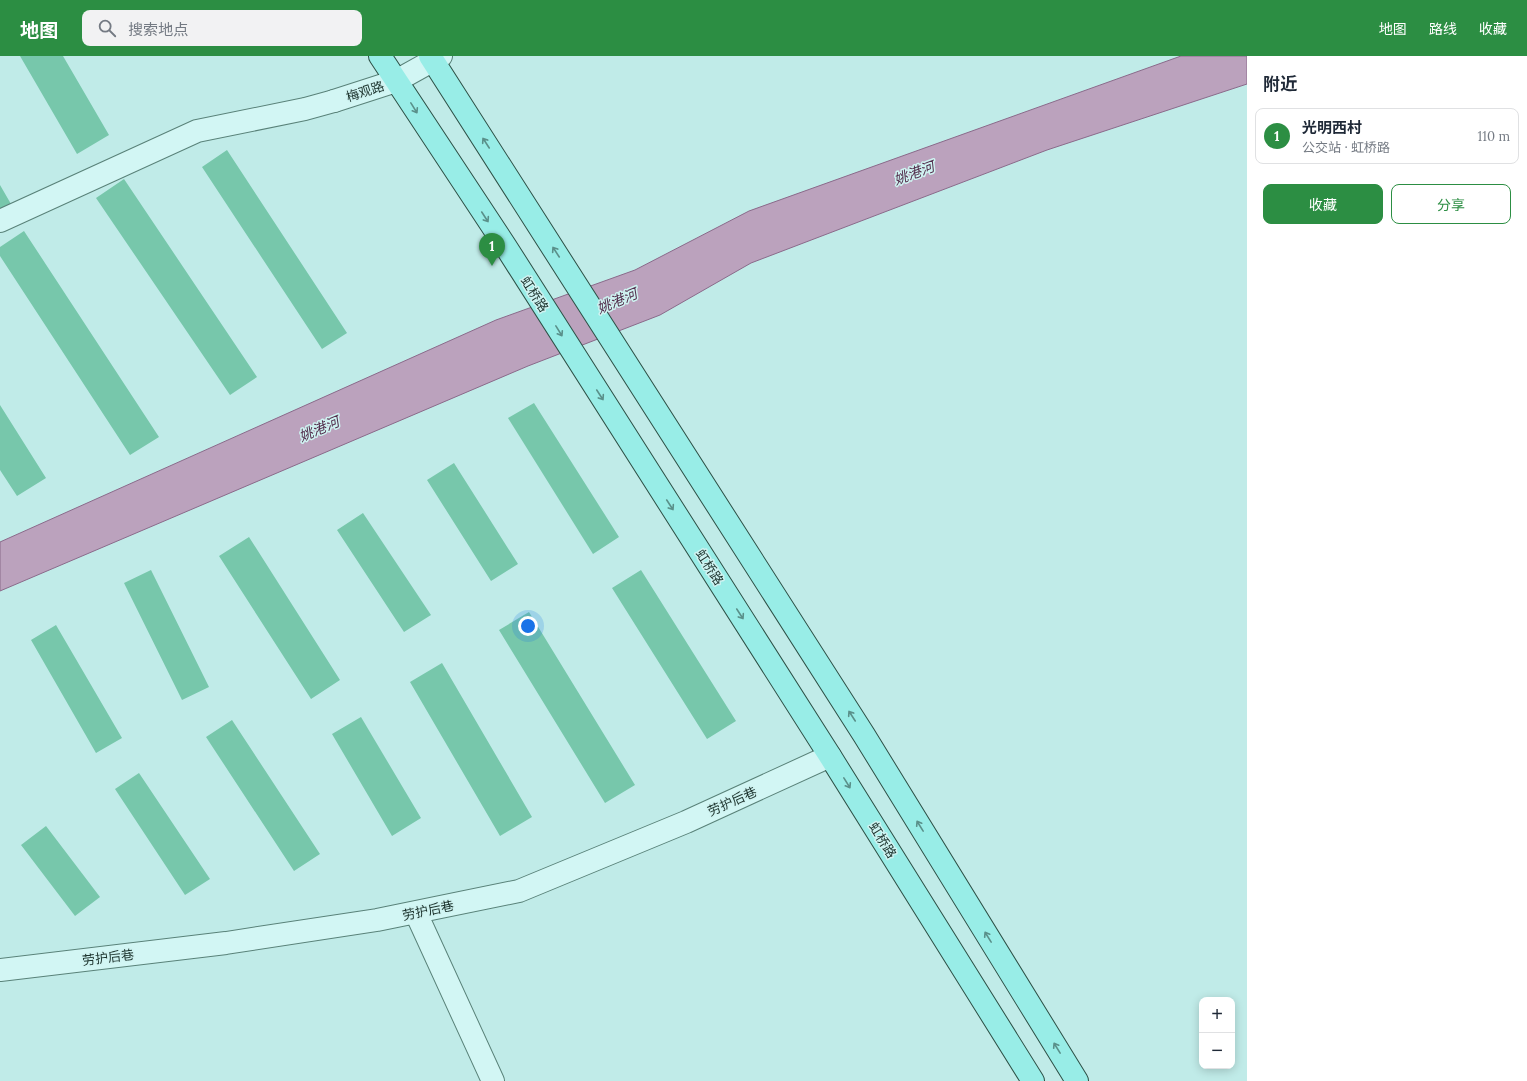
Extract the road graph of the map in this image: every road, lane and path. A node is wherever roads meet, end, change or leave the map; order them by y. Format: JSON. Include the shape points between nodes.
{"nodes":[{"id":1,"x":435,"y":58,"type":"edge"},
{"id":2,"x":389,"y":64,"type":"edge"},
{"id":3,"x":0,"y":221,"type":"edge"},
{"id":4,"x":830,"y":756,"type":"junction"},
{"id":5,"x":416,"y":913,"type":"junction"},
{"id":6,"x":0,"y":970,"type":"edge"},
{"id":7,"x":493,"y":1081,"type":"edge"},
{"id":8,"x":1033,"y":1081,"type":"edge"},
{"id":9,"x":1077,"y":1081,"type":"edge"}],
"edges":[{"from":1,"to":2,"type":"street","name":"梅观路"},
{"from":9,"to":1,"type":"main road","one_way":true,"via":[[860,728],[617,350]]},
{"from":2,"to":3,"type":"street","name":"梅观路","via":[[334,101],[197,131]]},
{"from":2,"to":4,"type":"main road","name":"虹桥路","one_way":true},
{"from":4,"to":5,"type":"street","name":"劳护后巷","via":[[686,822],[519,891]]},
{"from":4,"to":8,"type":"main road","name":"虹桥路","one_way":true},
{"from":5,"to":6,"type":"street","name":"劳护后巷","via":[[226,943]]},
{"from":5,"to":7,"type":"street"}]}
